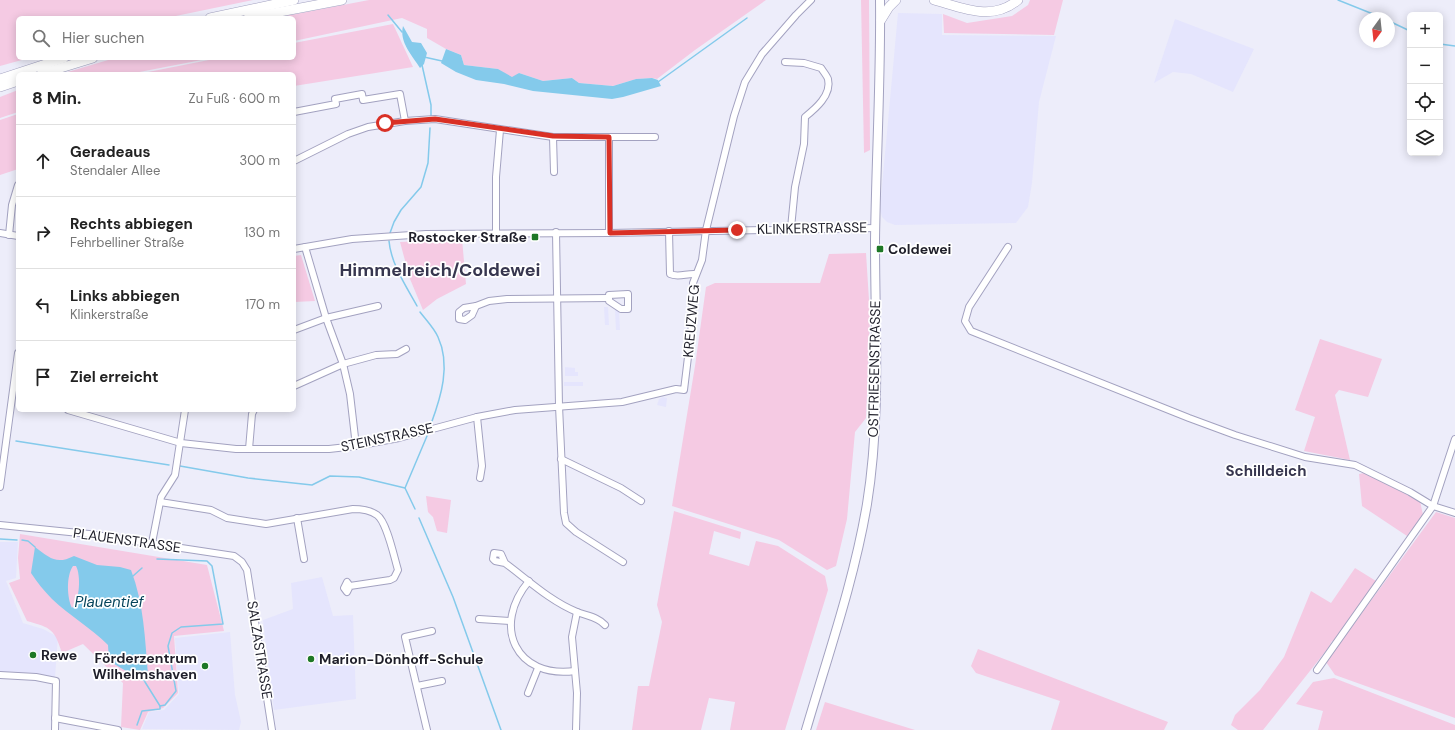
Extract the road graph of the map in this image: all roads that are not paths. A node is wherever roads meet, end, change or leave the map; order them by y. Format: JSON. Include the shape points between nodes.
{"nodes":[{"id":1,"x":294,"y":0,"type":"edge"},
{"id":2,"x":342,"y":0,"type":"edge"},
{"id":3,"x":811,"y":0,"type":"edge"},
{"id":4,"x":880,"y":0,"type":"edge"},
{"id":5,"x":896,"y":0,"type":"edge"},
{"id":6,"x":934,"y":0,"type":"edge"},
{"id":7,"x":1007,"y":0,"type":"edge"},
{"id":8,"x":1018,"y":0,"type":"edge"},
{"id":9,"x":993,"y":11,"type":"junction"},
{"id":10,"x":219,"y":16,"type":"edge"},
{"id":11,"x":258,"y":16,"type":"edge"},
{"id":12,"x":881,"y":20,"type":"junction"},
{"id":13,"x":58,"y":60,"type":"edge"},
{"id":14,"x":86,"y":60,"type":"edge"},
{"id":15,"x":785,"y":62,"type":"dead end"},
{"id":16,"x":21,"y":72,"type":"edge"},
{"id":17,"x":48,"y":72,"type":"edge"},
{"id":18,"x":16,"y":74,"type":"edge"},
{"id":19,"x":0,"y":79,"type":"edge"},
{"id":20,"x":16,"y":82,"type":"edge"},
{"id":21,"x":0,"y":87,"type":"edge"},
{"id":22,"x":296,"y":112,"type":"edge"},
{"id":23,"x":405,"y":120,"type":"junction"},
{"id":24,"x":500,"y":130,"type":"junction"},
{"id":25,"x":553,"y":136,"type":"junction"},
{"id":26,"x":609,"y":137,"type":"junction"},
{"id":27,"x":655,"y":137,"type":"dead end"},
{"id":28,"x":296,"y":160,"type":"edge"},
{"id":29,"x":554,"y":172,"type":"dead end"},
{"id":30,"x":16,"y":192,"type":"edge"},
{"id":31,"x":792,"y":228,"type":"junction"},
{"id":32,"x":876,"y":228,"type":"junction"},
{"id":33,"x":706,"y":230,"type":"junction"},
{"id":34,"x":669,"y":231,"type":"junction"},
{"id":35,"x":556,"y":232,"type":"junction"},
{"id":36,"x":0,"y":233,"type":"edge"},
{"id":37,"x":496,"y":233,"type":"junction"},
{"id":38,"x":610,"y":233,"type":"junction"},
{"id":39,"x":9,"y":235,"type":"junction"},
{"id":40,"x":16,"y":236,"type":"edge"},
{"id":41,"x":306,"y":247,"type":"junction"},
{"id":42,"x":1008,"y":247,"type":"dead end"},
{"id":43,"x":296,"y":249,"type":"edge"},
{"id":44,"x":696,"y":274,"type":"junction"},
{"id":45,"x":609,"y":298,"type":"dead end"},
{"id":46,"x":557,"y":299,"type":"junction"},
{"id":47,"x":378,"y":306,"type":"dead end"},
{"id":48,"x":476,"y":306,"type":"dead end"},
{"id":49,"x":326,"y":318,"type":"junction"},
{"id":50,"x":296,"y":329,"type":"edge"},
{"id":51,"x":406,"y":349,"type":"dead end"},
{"id":52,"x":343,"y":364,"type":"junction"},
{"id":53,"x":16,"y":380,"type":"edge"},
{"id":54,"x":296,"y":385,"type":"edge"},
{"id":55,"x":684,"y":390,"type":"joint"},
{"id":56,"x":15,"y":394,"type":"edge"},
{"id":57,"x":559,"y":406,"type":"junction"},
{"id":58,"x":81,"y":412,"type":"edge"},
{"id":59,"x":185,"y":412,"type":"edge"},
{"id":60,"x":253,"y":412,"type":"edge"},
{"id":61,"x":477,"y":417,"type":"junction"},
{"id":62,"x":1455,"y":439,"type":"edge"},
{"id":63,"x":181,"y":443,"type":"junction"},
{"id":64,"x":356,"y":446,"type":"junction"},
{"id":65,"x":249,"y":449,"type":"junction"},
{"id":66,"x":561,"y":459,"type":"junction"},
{"id":67,"x":480,"y":478,"type":"dead end"},
{"id":68,"x":0,"y":487,"type":"edge"},
{"id":69,"x":160,"y":502,"type":"junction"},
{"id":70,"x":641,"y":502,"type":"dead end"},
{"id":71,"x":1433,"y":506,"type":"junction"},
{"id":72,"x":1455,"y":513,"type":"edge"},
{"id":73,"x":297,"y":518,"type":"junction"},
{"id":74,"x":0,"y":525,"type":"edge"},
{"id":75,"x":152,"y":543,"type":"junction"},
{"id":76,"x":304,"y":559,"type":"dead end"},
{"id":77,"x":624,"y":562,"type":"dead end"},
{"id":78,"x":505,"y":563,"type":"dead end"},
{"id":79,"x":246,"y":570,"type":"joint"},
{"id":80,"x":529,"y":581,"type":"junction"},
{"id":81,"x":350,"y":586,"type":"dead end"},
{"id":82,"x":577,"y":612,"type":"junction"},
{"id":83,"x":479,"y":620,"type":"dead end"},
{"id":84,"x":510,"y":621,"type":"junction"},
{"id":85,"x":605,"y":625,"type":"dead end"},
{"id":86,"x":432,"y":631,"type":"dead end"},
{"id":87,"x":538,"y":668,"type":"junction"},
{"id":88,"x":1317,"y":670,"type":"dead end"},
{"id":89,"x":575,"y":671,"type":"junction"},
{"id":90,"x":0,"y":675,"type":"edge"},
{"id":91,"x":442,"y":681,"type":"dead end"},
{"id":92,"x":417,"y":686,"type":"junction"},
{"id":93,"x":528,"y":693,"type":"dead end"},
{"id":94,"x":55,"y":718,"type":"junction"},
{"id":95,"x":55,"y":730,"type":"edge"},
{"id":96,"x":115,"y":730,"type":"edge"},
{"id":97,"x":272,"y":730,"type":"edge"},
{"id":98,"x":427,"y":730,"type":"edge"},
{"id":99,"x":575,"y":730,"type":"edge"},
{"id":100,"x":806,"y":730,"type":"edge"}],
"edges":[{"from":1,"to":10,"type":"highway"},
{"from":2,"to":11,"type":"highway"},
{"from":3,"to":33,"type":"street","via":[[778,34],[745,82],[727,139]]},
{"from":4,"to":12,"type":"main road","name":"OSTFRIESENSTRASSE"},
{"from":5,"to":12,"type":"highway"},
{"from":6,"to":9,"type":"highway","via":[[970,12]]},
{"from":7,"to":9,"type":"highway"},
{"from":8,"to":9,"type":"highway","via":[[1001,10]]},
{"from":12,"to":32,"type":"main road","name":"OSTFRIESENSTRASSE"},
{"from":13,"to":16,"type":"highway"},
{"from":14,"to":17,"type":"highway"},
{"from":15,"to":31,"type":"street","via":[[804,63],[821,68],[828,80],[827,93],[817,107],[805,117],[804,144],[795,187]]},
{"from":18,"to":19,"type":"highway"},
{"from":20,"to":21,"type":"highway"},
{"from":22,"to":23,"type":"street","via":[[336,104],[335,99],[355,95],[362,94],[363,100],[400,94]]},
{"from":23,"to":24,"type":"street","via":[[435,119]]},
{"from":23,"to":28,"type":"street","via":[[368,127],[348,134]]},
{"from":24,"to":25,"type":"street"},
{"from":24,"to":37,"type":"street","via":[[496,177]]},
{"from":25,"to":26,"type":"street"},
{"from":25,"to":29,"type":"street"},
{"from":26,"to":27,"type":"street"},
{"from":26,"to":38,"type":"street"},
{"from":30,"to":39,"type":"street"},
{"from":31,"to":32,"type":"street","name":"KLINKERSTRASSE"},
{"from":31,"to":33,"type":"street","name":"KLINKERSTRASSE"},
{"from":32,"to":100,"type":"main road","name":"OSTFRIESENSTRASSE","via":[[875,418],[867,503],[847,593]]},
{"from":33,"to":34,"type":"street","name":"KLINKERSTRASSE"},
{"from":33,"to":44,"type":"street","name":"KREUZWEG","via":[[702,260]]},
{"from":34,"to":38,"type":"street","name":"KLINKERSTRASSE"},
{"from":34,"to":44,"type":"street","via":[[670,274]]},
{"from":35,"to":37,"type":"street","name":"KLINKERSTRASSE"},
{"from":35,"to":38,"type":"street","name":"KLINKERSTRASSE"},
{"from":35,"to":46,"type":"street"},
{"from":36,"to":39,"type":"street"},
{"from":37,"to":41,"type":"street","name":"KLINKERSTRASSE","via":[[395,235]]},
{"from":39,"to":40,"type":"street"},
{"from":41,"to":43,"type":"street","name":"KLINKERSTRASSE"},
{"from":41,"to":49,"type":"street"},
{"from":42,"to":71,"type":"street","via":[[969,307],[965,321],[971,331],[1188,418],[1305,456],[1355,465]]},
{"from":44,"to":55,"type":"street","name":"KREUZWEG","via":[[692,292],[692,324]]},
{"from":45,"to":46,"type":"street"},
{"from":46,"to":48,"type":"street","via":[[507,299],[489,301]]},
{"from":46,"to":57,"type":"street"},
{"from":47,"to":49,"type":"street"},
{"from":49,"to":50,"type":"street"},
{"from":49,"to":52,"type":"street"},
{"from":51,"to":52,"type":"street","via":[[397,354],[376,355]]},
{"from":52,"to":54,"type":"street"},
{"from":52,"to":64,"type":"street","via":[[350,394]]},
{"from":53,"to":56,"type":"street"},
{"from":55,"to":57,"type":"street","name":"STEINSTRASSE","via":[[676,389],[622,402]]},
{"from":56,"to":68,"type":"street"},
{"from":57,"to":61,"type":"street","name":"STEINSTRASSE"},
{"from":57,"to":66,"type":"street"},
{"from":58,"to":63,"type":"street","name":"STEINSTRASSE"},
{"from":59,"to":63,"type":"street"},
{"from":60,"to":65,"type":"street"},
{"from":61,"to":64,"type":"street","name":"STEINSTRASSE","via":[[399,438]]},
{"from":61,"to":67,"type":"street","via":[[482,466]]},
{"from":62,"to":71,"type":"street"},
{"from":63,"to":65,"type":"street","name":"STEINSTRASSE"},
{"from":63,"to":69,"type":"street","via":[[175,475]]},
{"from":64,"to":65,"type":"street","name":"STEINSTRASSE","via":[[288,450]]},
{"from":66,"to":70,"type":"street","via":[[621,488]]},
{"from":66,"to":77,"type":"street","via":[[566,523]]},
{"from":69,"to":73,"type":"street","via":[[211,510],[227,518],[266,524]]},
{"from":69,"to":75,"type":"street"},
{"from":71,"to":72,"type":"street"},
{"from":71,"to":88,"type":"street"},
{"from":73,"to":76,"type":"street"},
{"from":73,"to":81,"type":"street","via":[[353,509],[377,515],[383,522],[398,570],[394,578]]},
{"from":74,"to":75,"type":"street","name":"PLAUENSTRASSE"},
{"from":75,"to":79,"type":"street","name":"PLAUENSTRASSE","via":[[234,556],[242,562]]},
{"from":78,"to":80,"type":"street"},
{"from":79,"to":97,"type":"street","name":"SALZASTRASSE"},
{"from":80,"to":82,"type":"street","via":[[556,601]]},
{"from":80,"to":84,"type":"street","via":[[516,599]]},
{"from":82,"to":85,"type":"street","via":[[601,620]]},
{"from":82,"to":89,"type":"street","via":[[572,637]]},
{"from":83,"to":84,"type":"street"},
{"from":84,"to":87,"type":"street","via":[[511,635],[516,647]]},
{"from":86,"to":92,"type":"street","via":[[405,637]]},
{"from":87,"to":89,"type":"street"},
{"from":87,"to":93,"type":"street"},
{"from":89,"to":99,"type":"street"},
{"from":90,"to":94,"type":"street","via":[[56,681]]},
{"from":91,"to":92,"type":"street"},
{"from":92,"to":98,"type":"street"},
{"from":94,"to":95,"type":"street"},
{"from":94,"to":96,"type":"street"}]}
